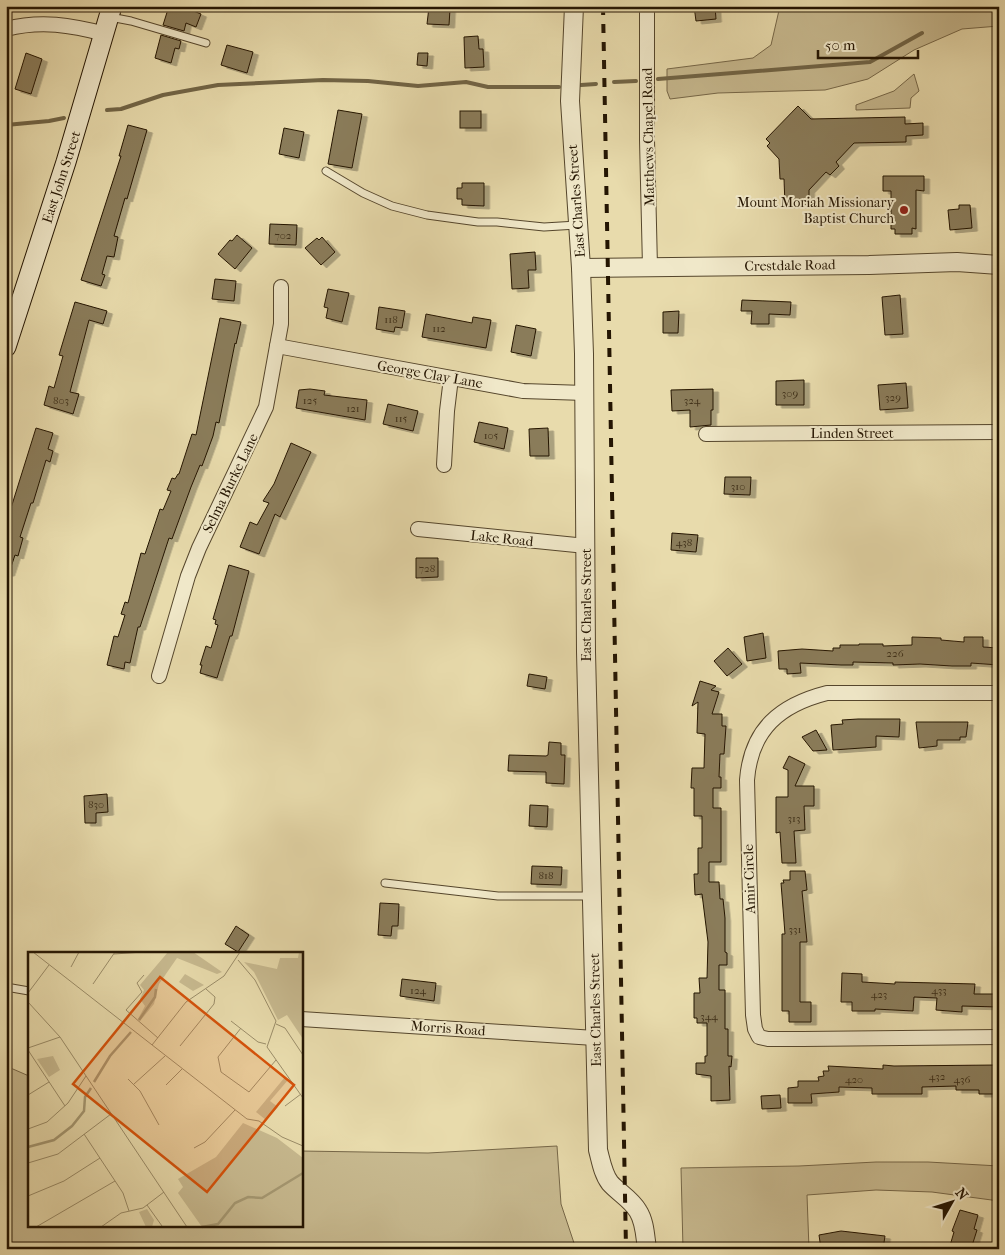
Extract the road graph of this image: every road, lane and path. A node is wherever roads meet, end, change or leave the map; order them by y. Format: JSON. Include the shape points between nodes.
{"nodes":[{"id":1,"x":574,"y":6,"type":"edge"},
{"id":2,"x":647,"y":6,"type":"edge"},
{"id":3,"x":109,"y":19,"type":"edge"},
{"id":4,"x":6,"y":29,"type":"edge"},
{"id":5,"x":206,"y":43,"type":"dead end"},
{"id":6,"x":326,"y":171,"type":"dead end"},
{"id":7,"x":578,"y":225,"type":"junction"},
{"id":8,"x":999,"y":265,"type":"edge"},
{"id":9,"x":650,"y":267,"type":"junction"},
{"id":10,"x":581,"y":268,"type":"junction"},
{"id":11,"x":281,"y":287,"type":"dead end"},
{"id":12,"x":277,"y":346,"type":"junction"},
{"id":13,"x":6,"y":347,"type":"edge"},
{"id":14,"x":451,"y":378,"type":"junction"},
{"id":15,"x":585,"y":392,"type":"junction"},
{"id":16,"x":999,"y":432,"type":"edge"},
{"id":17,"x":706,"y":434,"type":"dead end"},
{"id":18,"x":444,"y":465,"type":"dead end"},
{"id":19,"x":418,"y":529,"type":"dead end"},
{"id":20,"x":586,"y":546,"type":"junction"},
{"id":21,"x":160,"y":676,"type":"dead end"},
{"id":22,"x":999,"y":693,"type":"edge"},
{"id":23,"x":385,"y":883,"type":"dead end"},
{"id":24,"x":592,"y":896,"type":"junction"},
{"id":25,"x":6,"y":987,"type":"edge"},
{"id":26,"x":28,"y":991,"type":"edge"},
{"id":27,"x":302,"y":1019,"type":"edge"},
{"id":28,"x":999,"y":1036,"type":"edge"},
{"id":29,"x":596,"y":1038,"type":"junction"},
{"id":30,"x":646,"y":1249,"type":"edge"}],
"edges":[{"from":1,"to":7,"type":"street","name":"East Charles Street","via":[[570,101]]},
{"from":2,"to":9,"type":"street","name":"Matthews Chapel Road"},
{"from":3,"to":4,"type":"street"},
{"from":3,"to":5,"type":"lane","via":[[140,23]]},
{"from":3,"to":13,"type":"main road","name":"East John Street"},
{"from":6,"to":7,"type":"lane","via":[[392,206],[427,215],[478,222]]},
{"from":7,"to":10,"type":"street","name":"East Charles Street"},
{"from":8,"to":9,"type":"street","name":"Crestdale Road","via":[[957,262]]},
{"from":9,"to":10,"type":"street","name":"Crestdale Road"},
{"from":10,"to":15,"type":"street","name":"East Charles Street"},
{"from":11,"to":12,"type":"street","name":"Selma Burke Lane","via":[[281,324]]},
{"from":12,"to":14,"type":"street","name":"George Clay Lane"},
{"from":12,"to":21,"type":"street","name":"Selma Burke Lane","via":[[266,407],[199,548]]},
{"from":14,"to":15,"type":"street","name":"George Clay Lane","via":[[523,391]]},
{"from":14,"to":18,"type":"street"},
{"from":15,"to":20,"type":"street","name":"East Charles Street"},
{"from":16,"to":17,"type":"street","name":"Linden Street"},
{"from":19,"to":20,"type":"street","name":"Lake Road"},
{"from":20,"to":24,"type":"street","name":"East Charles Street"},
{"from":22,"to":28,"type":"street","name":"Amir Circle","via":[[827,693],[806,700],[785,709],[773,719],[757,742],[747,780],[753,1015],[754,1029],[759,1037]]},
{"from":23,"to":24,"type":"lane","via":[[498,896]]},
{"from":24,"to":29,"type":"street","name":"East Charles Street"},
{"from":25,"to":26,"type":"lane"},
{"from":27,"to":29,"type":"street","name":"Morris Road"},
{"from":29,"to":30,"type":"street","name":"East Charles Street","via":[[598,1150],[610,1183],[639,1212],[644,1224]]}]}
